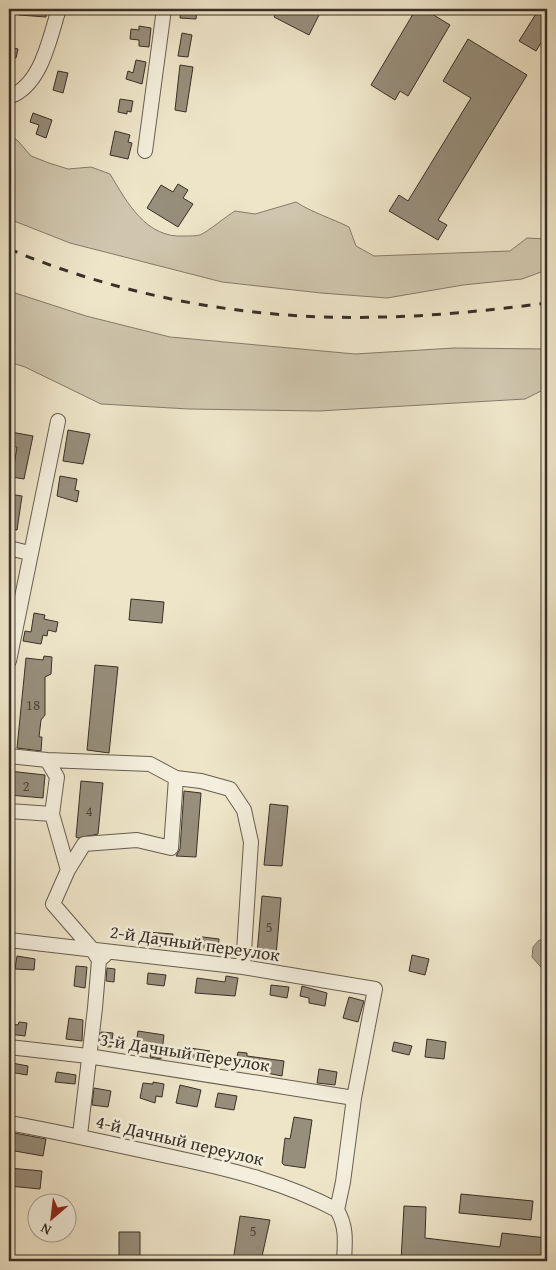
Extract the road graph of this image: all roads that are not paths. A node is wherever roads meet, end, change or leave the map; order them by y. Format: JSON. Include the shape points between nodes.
{"nodes":[{"id":1,"x":59,"y":9,"type":"edge"},
{"id":2,"x":164,"y":9,"type":"edge"},
{"id":3,"x":9,"y":97,"type":"edge"},
{"id":4,"x":145,"y":151,"type":"dead end"},
{"id":5,"x":58,"y":421,"type":"dead end"},
{"id":6,"x":9,"y":548,"type":"edge"},
{"id":7,"x":29,"y":553,"type":"junction"},
{"id":8,"x":9,"y":662,"type":"edge"},
{"id":9,"x":9,"y":756,"type":"edge"},
{"id":10,"x":47,"y":760,"type":"junction"},
{"id":11,"x":176,"y":778,"type":"junction"},
{"id":12,"x":9,"y":811,"type":"edge"},
{"id":13,"x":52,"y":814,"type":"junction"},
{"id":14,"x":68,"y":870,"type":"junction"},
{"id":15,"x":9,"y":940,"type":"edge"},
{"id":16,"x":95,"y":954,"type":"junction"},
{"id":17,"x":243,"y":967,"type":"junction"},
{"id":18,"x":9,"y":1047,"type":"edge"},
{"id":19,"x":88,"y":1056,"type":"junction"},
{"id":20,"x":354,"y":1098,"type":"junction"},
{"id":21,"x":9,"y":1122,"type":"edge"},
{"id":22,"x":80,"y":1135,"type":"junction"},
{"id":23,"x":337,"y":1210,"type":"junction"},
{"id":24,"x":344,"y":1261,"type":"edge"}],
"edges":[{"from":1,"to":3,"type":"street","via":[[42,61],[27,86]]},
{"from":2,"to":4,"type":"street"},
{"from":5,"to":7,"type":"street"},
{"from":6,"to":7,"type":"street"},
{"from":7,"to":8,"type":"street"},
{"from":9,"to":10,"type":"street"},
{"from":10,"to":11,"type":"street","via":[[150,764]]},
{"from":10,"to":13,"type":"street","via":[[57,777]]},
{"from":11,"to":14,"type":"street","via":[[171,848],[137,840],[84,844]]},
{"from":11,"to":17,"type":"street","via":[[230,790],[244,810],[251,842]]},
{"from":12,"to":13,"type":"street"},
{"from":13,"to":14,"type":"street"},
{"from":14,"to":16,"type":"street","via":[[52,904]]},
{"from":15,"to":16,"type":"street","name":"2-й Дачный переулок"},
{"from":16,"to":17,"type":"street","name":"2-й Дачный переулок","via":[[110,950]]},
{"from":16,"to":19,"type":"street","via":[[95,1008]]},
{"from":17,"to":20,"type":"street","name":"2-й Дачный переулок","via":[[375,989]]},
{"from":18,"to":19,"type":"street","name":"3-й Дачный переулок"},
{"from":19,"to":20,"type":"street","name":"3-й Дачный переулок"},
{"from":19,"to":22,"type":"street"},
{"from":20,"to":23,"type":"street","via":[[344,1182]]},
{"from":21,"to":22,"type":"street","name":"4-й Дачный переулок"},
{"from":22,"to":23,"type":"street","name":"4-й Дачный переулок","via":[[264,1179],[304,1193]]},
{"from":23,"to":24,"type":"street","via":[[346,1234]]}]}
